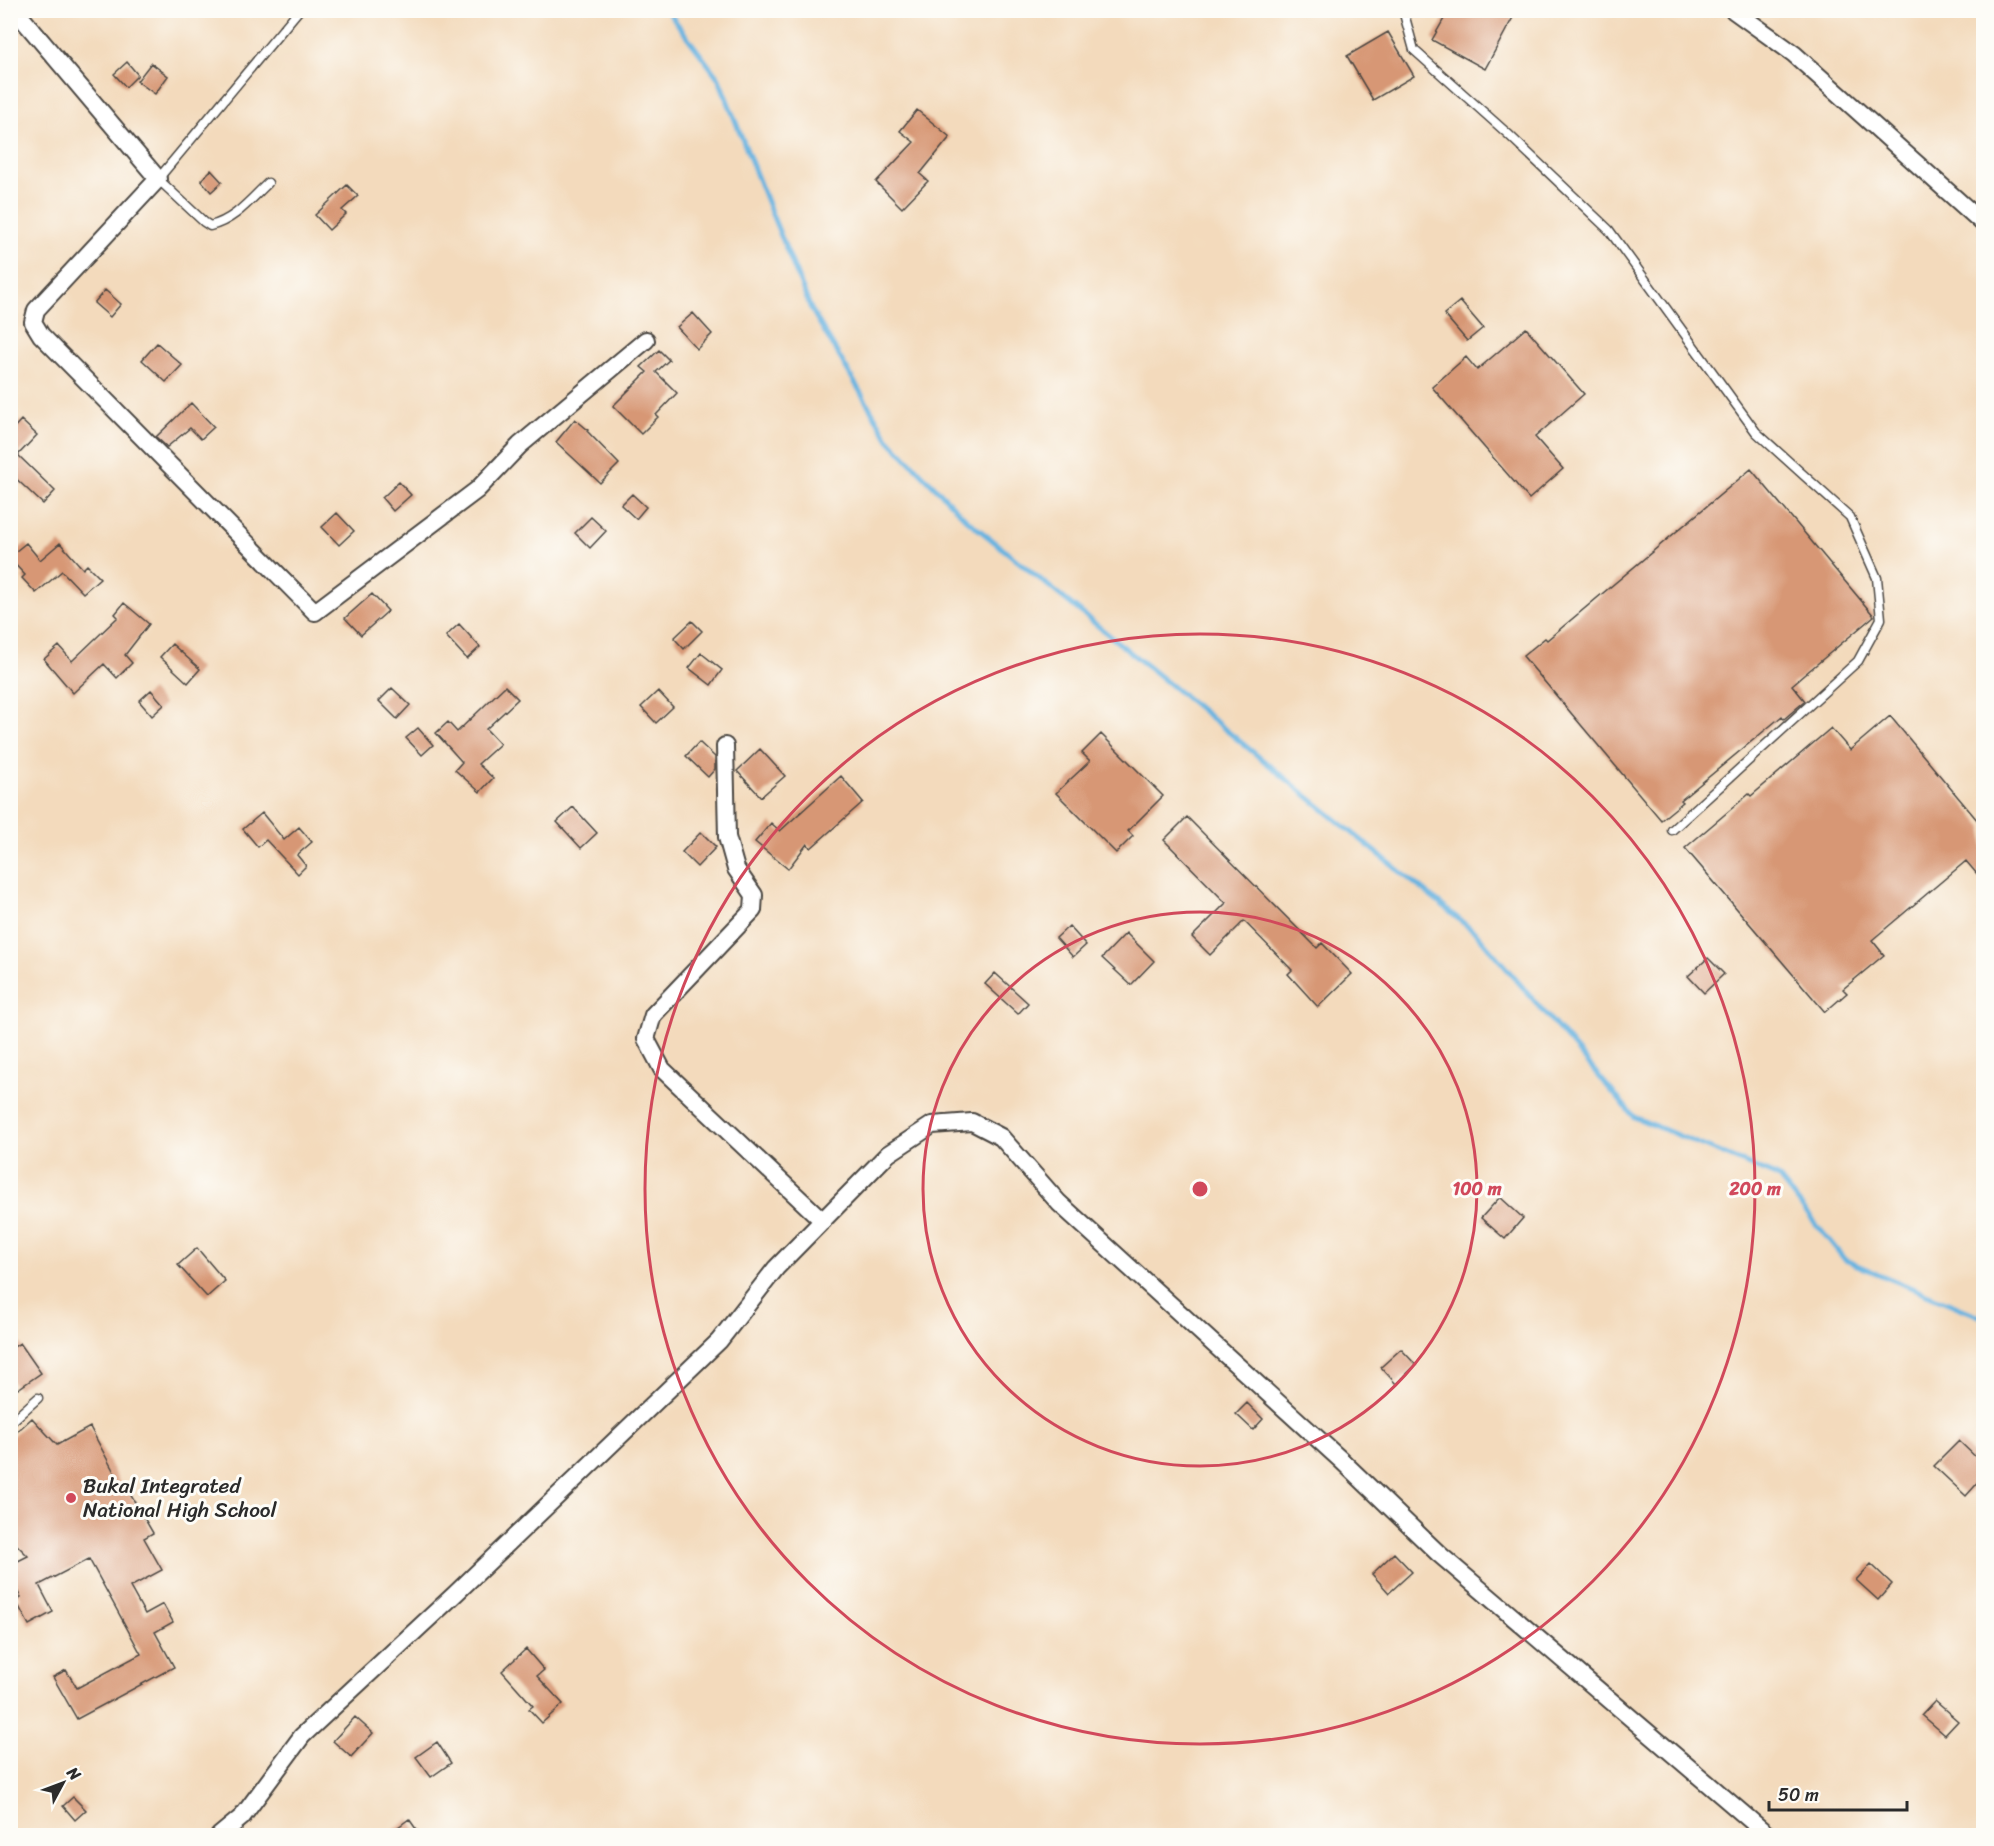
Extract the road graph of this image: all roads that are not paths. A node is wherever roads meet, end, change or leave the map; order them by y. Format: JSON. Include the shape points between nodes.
{"nodes":[{"id":1,"x":15,"y":10,"type":"edge"},
{"id":2,"x":299,"y":10,"type":"edge"},
{"id":3,"x":1403,"y":10,"type":"edge"},
{"id":4,"x":1733,"y":10,"type":"edge"},
{"id":5,"x":158,"y":179,"type":"junction"},
{"id":6,"x":268,"y":183,"type":"dead end"},
{"id":7,"x":1983,"y":224,"type":"edge"},
{"id":8,"x":646,"y":340,"type":"dead end"},
{"id":9,"x":725,"y":746,"type":"dead end"},
{"id":10,"x":1672,"y":830,"type":"dead end"},
{"id":11,"x":823,"y":1221,"type":"junction"},
{"id":12,"x":38,"y":1398,"type":"dead end"},
{"id":13,"x":10,"y":1423,"type":"edge"},
{"id":14,"x":219,"y":1836,"type":"edge"},
{"id":15,"x":1769,"y":1836,"type":"edge"}],
"edges":[{"from":1,"to":5,"type":"street"},
{"from":2,"to":5,"type":"lane"},
{"from":3,"to":10,"type":"lane","via":[[1413,50],[1609,230],[1756,432],[1850,517],[1877,578],[1881,619],[1858,661]]},
{"from":4,"to":7,"type":"street","via":[[1794,54]]},
{"from":5,"to":6,"type":"lane","via":[[210,226],[233,216]]},
{"from":5,"to":8,"type":"street","via":[[36,310],[33,322],[41,335],[315,612],[477,490],[520,445]]},
{"from":9,"to":11,"type":"street","via":[[727,837],[736,869],[754,895],[753,910],[653,1015],[646,1039],[662,1069]]},
{"from":11,"to":14,"type":"street","via":[[776,1268],[719,1341],[302,1736],[242,1817]]},
{"from":11,"to":15,"type":"street","via":[[888,1154],[932,1125],[972,1122],[1001,1137],[1059,1203],[1439,1554]]},
{"from":12,"to":13,"type":"lane"}]}
